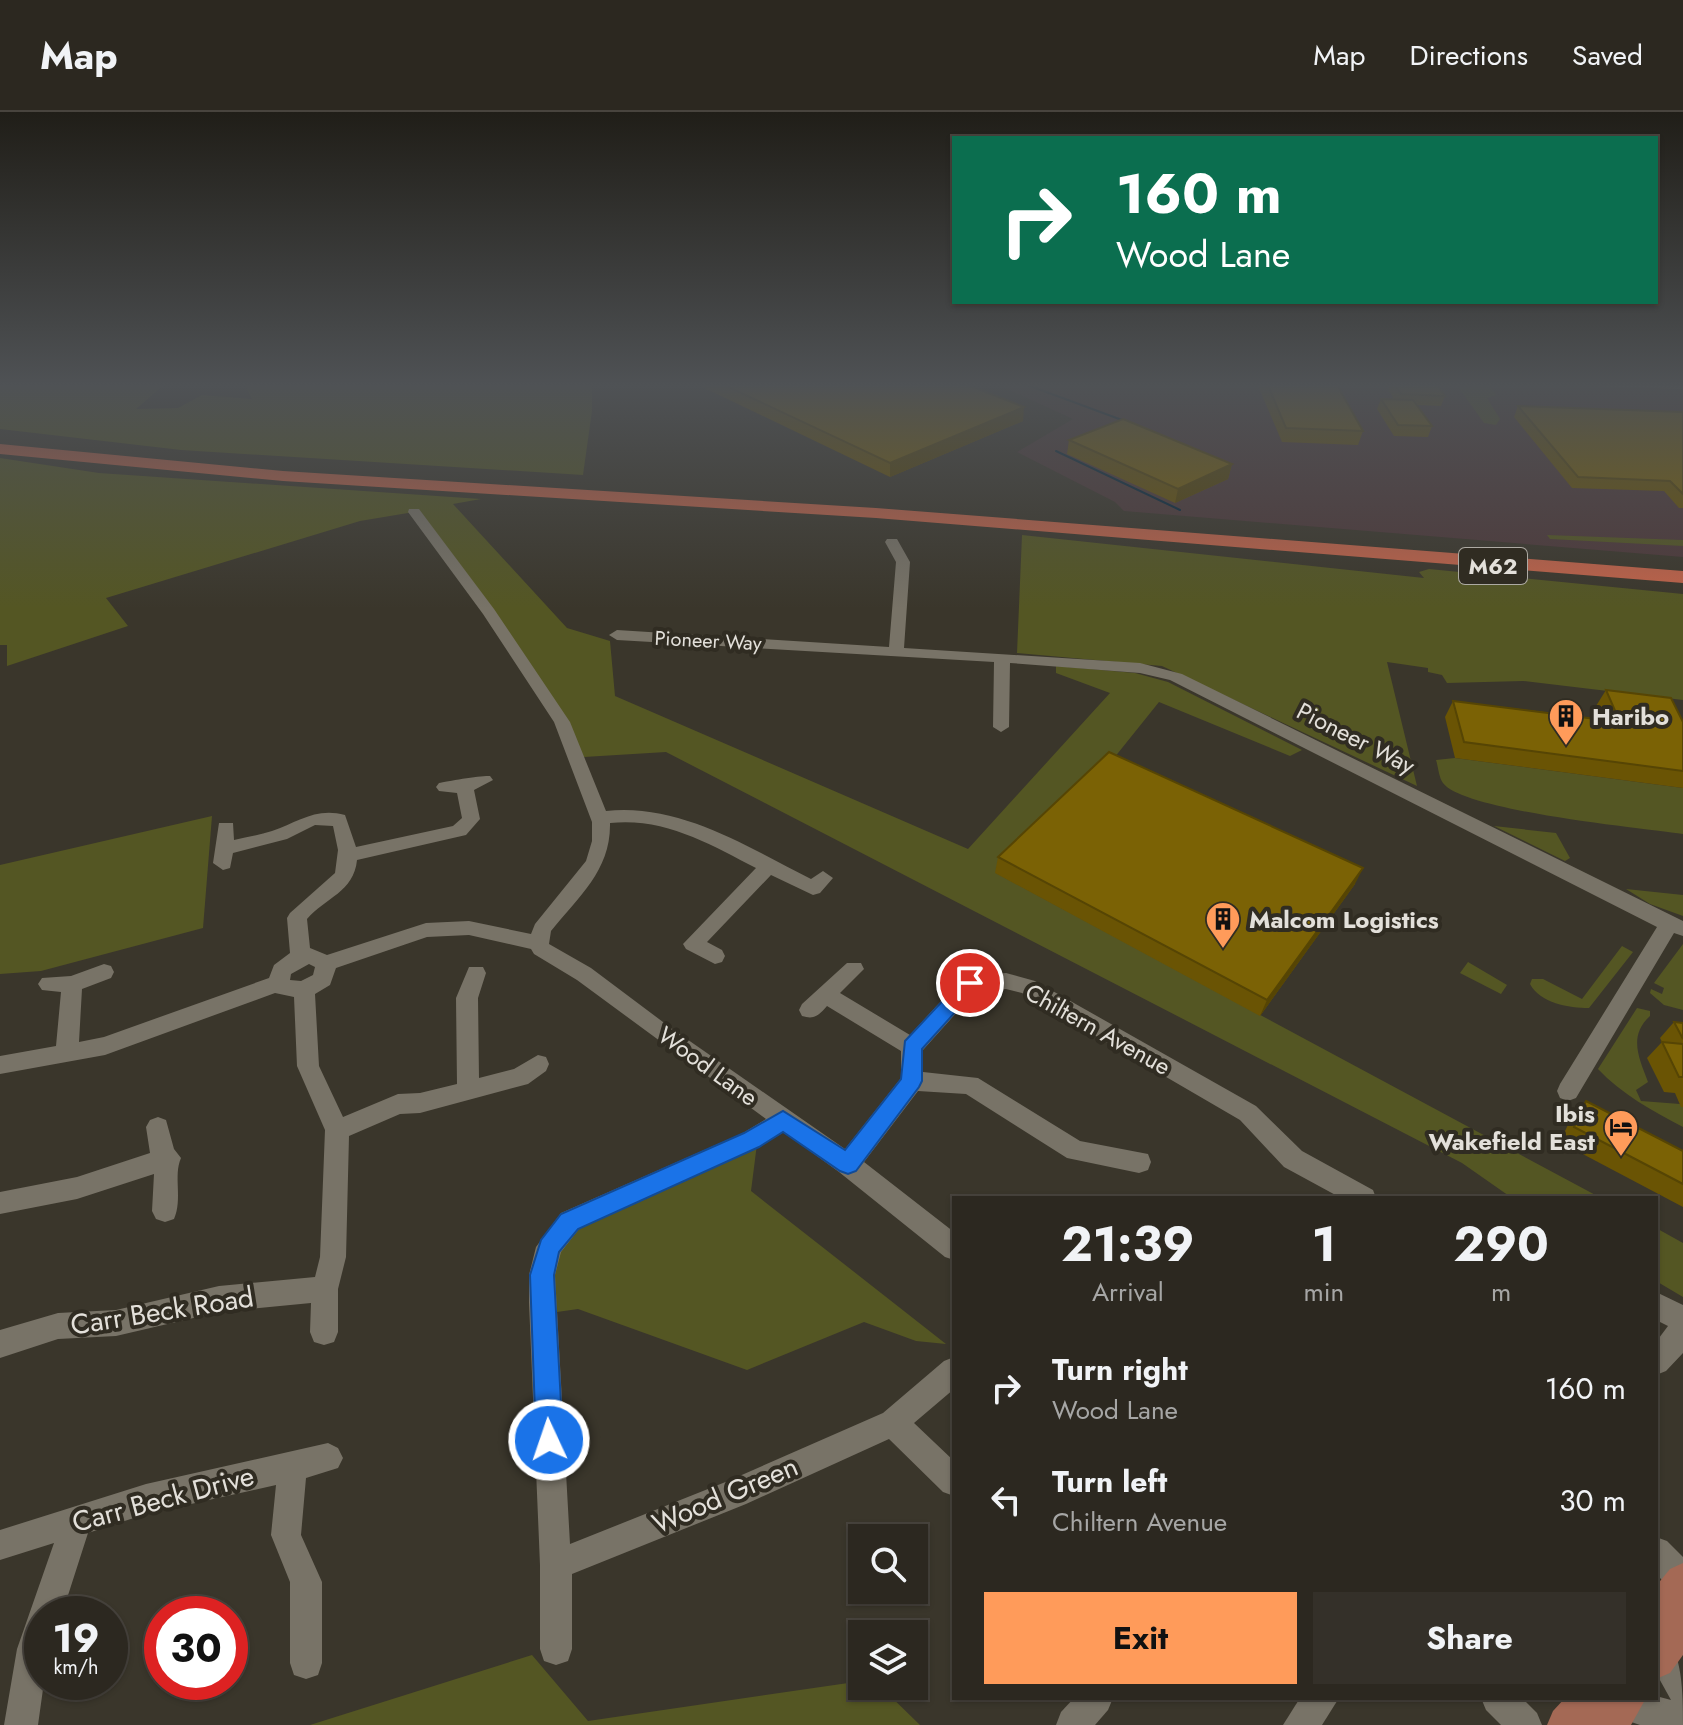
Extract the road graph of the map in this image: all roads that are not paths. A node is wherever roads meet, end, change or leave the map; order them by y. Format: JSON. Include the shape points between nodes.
{"nodes":[{"id":1,"x":97,"y":458,"type":"edge"},
{"id":2,"x":204,"y":458,"type":"edge"},
{"id":3,"x":414,"y":512,"type":"dead end"},
{"id":4,"x":892,"y":542,"type":"dead end"},
{"id":5,"x":1302,"y":545,"type":"junction"},
{"id":6,"x":1683,"y":564,"type":"edge"},
{"id":7,"x":1683,"y":577,"type":"edge"},
{"id":8,"x":1683,"y":588,"type":"edge"},
{"id":9,"x":617,"y":635,"type":"dead end"},
{"id":10,"x":896,"y":652,"type":"junction"},
{"id":11,"x":1002,"y":658,"type":"junction"},
{"id":12,"x":1001,"y":727,"type":"dead end"},
{"id":13,"x":484,"y":780,"type":"dead end"},
{"id":14,"x":445,"y":787,"type":"dead end"},
{"id":15,"x":465,"y":787,"type":"junction"},
{"id":16,"x":600,"y":818,"type":"junction"},
{"id":17,"x":226,"y":827,"type":"dead end"},
{"id":18,"x":348,"y":856,"type":"junction"},
{"id":19,"x":769,"y":866,"type":"junction"},
{"id":20,"x":823,"y":878,"type":"dead end"},
{"id":21,"x":1676,"y":927,"type":"edge"},
{"id":22,"x":538,"y":943,"type":"junction"},
{"id":23,"x":715,"y":956,"type":"dead end"},
{"id":24,"x":301,"y":957,"type":"junction"},
{"id":25,"x":326,"y":963,"type":"junction"},
{"id":26,"x":854,"y":969,"type":"dead end"},
{"id":27,"x":104,"y":972,"type":"dead end"},
{"id":28,"x":476,"y":973,"type":"dead end"},
{"id":29,"x":279,"y":983,"type":"junction"},
{"id":30,"x":49,"y":984,"type":"dead end"},
{"id":31,"x":72,"y":984,"type":"junction"},
{"id":32,"x":304,"y":990,"type":"junction"},
{"id":33,"x":912,"y":1047,"type":"junction"},
{"id":34,"x":67,"y":1053,"type":"junction"},
{"id":35,"x":538,"y":1064,"type":"dead end"},
{"id":36,"x":0,"y":1065,"type":"edge"},
{"id":37,"x":912,"y":1081,"type":"junction"},
{"id":38,"x":468,"y":1089,"type":"junction"},
{"id":39,"x":1568,"y":1091,"type":"dead end"},
{"id":40,"x":783,"y":1121,"type":"junction"},
{"id":41,"x":158,"y":1127,"type":"dead end"},
{"id":42,"x":337,"y":1130,"type":"junction"},
{"id":43,"x":165,"y":1159,"type":"junction"},
{"id":44,"x":1139,"y":1162,"type":"dead end"},
{"id":45,"x":848,"y":1164,"type":"junction"},
{"id":46,"x":1360,"y":1196,"type":"edge"},
{"id":47,"x":0,"y":1203,"type":"edge"},
{"id":48,"x":165,"y":1211,"type":"dead end"},
{"id":49,"x":952,"y":1246,"type":"edge"},
{"id":50,"x":325,"y":1289,"type":"junction"},
{"id":51,"x":1658,"y":1306,"type":"edge"},
{"id":52,"x":1683,"y":1322,"type":"edge"},
{"id":53,"x":324,"y":1332,"type":"dead end"},
{"id":54,"x":0,"y":1344,"type":"edge"},
{"id":55,"x":1658,"y":1359,"type":"edge"},
{"id":56,"x":952,"y":1373,"type":"edge"},
{"id":57,"x":893,"y":1423,"type":"junction"},
{"id":58,"x":328,"y":1458,"type":"dead end"},
{"id":59,"x":292,"y":1468,"type":"junction"},
{"id":60,"x":952,"y":1479,"type":"edge"},
{"id":61,"x":75,"y":1522,"type":"junction"},
{"id":62,"x":0,"y":1545,"type":"edge"},
{"id":63,"x":1658,"y":1554,"type":"edge"},
{"id":64,"x":556,"y":1565,"type":"junction"},
{"id":65,"x":1683,"y":1580,"type":"edge"},
{"id":66,"x":52,"y":1596,"type":"edge"},
{"id":67,"x":1658,"y":1635,"type":"edge"},
{"id":68,"x":556,"y":1649,"type":"dead end"},
{"id":69,"x":306,"y":1663,"type":"dead end"},
{"id":70,"x":1658,"y":1675,"type":"edge"},
{"id":71,"x":1658,"y":1686,"type":"edge"},
{"id":72,"x":1683,"y":1692,"type":"edge"},
{"id":73,"x":25,"y":1700,"type":"edge"},
{"id":74,"x":1094,"y":1700,"type":"edge"},
{"id":75,"x":1320,"y":1700,"type":"edge"},
{"id":76,"x":1500,"y":1700,"type":"edge"},
{"id":77,"x":1600,"y":1700,"type":"edge"},
{"id":78,"x":1623,"y":1700,"type":"edge"},
{"id":79,"x":1683,"y":1721,"type":"edge"},
{"id":80,"x":1073,"y":1724,"type":"edge"},
{"id":81,"x":21,"y":1725,"type":"edge"},
{"id":82,"x":1300,"y":1725,"type":"edge"},
{"id":83,"x":1525,"y":1725,"type":"edge"},
{"id":84,"x":1567,"y":1725,"type":"edge"},
{"id":85,"x":1589,"y":1725,"type":"edge"}],
"edges":[{"from":1,"to":5,"type":"highway","number":"M62","via":[[283,476]]},
{"from":2,"to":6,"type":"highway","number":"M62","via":[[909,504]]},
{"from":3,"to":16,"type":"street","via":[[562,722]]},
{"from":4,"to":10,"type":"street","via":[[903,562]]},
{"from":5,"to":7,"type":"highway","number":"M62"},
{"from":5,"to":8,"type":"highway","number":"M62"},
{"from":9,"to":10,"type":"street","name":"Pioneer Way"},
{"from":10,"to":11,"type":"street","name":"Pioneer Way"},
{"from":11,"to":12,"type":"street"},
{"from":11,"to":21,"type":"street","name":"Pioneer Way","via":[[1140,668],[1176,677]]},
{"from":13,"to":15,"type":"street"},
{"from":14,"to":15,"type":"street"},
{"from":15,"to":18,"type":"street","via":[[471,819],[459,831]]},
{"from":16,"to":19,"type":"street","via":[[635,815],[678,822]]},
{"from":16,"to":22,"type":"street","via":[[595,863],[542,929]]},
{"from":17,"to":18,"type":"street","via":[[223,856],[312,819],[333,817],[342,825]]},
{"from":18,"to":24,"type":"street","via":[[345,877],[297,918]]},
{"from":19,"to":20,"type":"street","via":[[813,888]]},
{"from":19,"to":23,"type":"street","via":[[693,944]]},
{"from":21,"to":39,"type":"street","name":"Pioneer Way"},
{"from":22,"to":25,"type":"street","name":"Wood Lane","via":[[469,928],[426,930]]},
{"from":22,"to":40,"type":"street","name":"Wood Lane"},
{"from":24,"to":25,"type":"street"},
{"from":24,"to":29,"type":"street","via":[[281,971]]},
{"from":25,"to":32,"type":"street","via":[[323,979]]},
{"from":26,"to":33,"type":"street","via":[[818,1002]]},
{"from":27,"to":31,"type":"street"},
{"from":28,"to":38,"type":"street","via":[[467,998]]},
{"from":29,"to":32,"type":"street","via":[[289,990]]},
{"from":29,"to":34,"type":"street","via":[[105,1046]]},
{"from":30,"to":31,"type":"street"},
{"from":31,"to":34,"type":"street"},
{"from":32,"to":42,"type":"street","via":[[308,1066]]},
{"from":33,"to":37,"type":"street"},
{"from":33,"to":46,"type":"street","name":"Chiltern Avenue","via":[[970,983],[1006,981],[1028,987],[1248,1113],[1293,1159]]},
{"from":34,"to":36,"type":"street"},
{"from":35,"to":38,"type":"street","via":[[520,1077]]},
{"from":37,"to":44,"type":"street","via":[[970,1085],[1075,1151]]},
{"from":37,"to":45,"type":"street"},
{"from":38,"to":42,"type":"street","via":[[398,1104]]},
{"from":40,"to":45,"type":"street","name":"Wood Lane"},
{"from":40,"to":64,"type":"street","via":[[570,1221],[549,1247],[542,1302]]},
{"from":41,"to":43,"type":"street"},
{"from":42,"to":50,"type":"street","via":[[333,1257]]},
{"from":43,"to":47,"type":"street","via":[[77,1188]]},
{"from":43,"to":48,"type":"street"},
{"from":45,"to":49,"type":"street","name":"Wood Lane"},
{"from":50,"to":53,"type":"street"},
{"from":50,"to":54,"type":"street","name":"Carr Beck Road","via":[[219,1299],[116,1323],[58,1326]]},
{"from":51,"to":52,"type":"street"},
{"from":52,"to":55,"type":"street","via":[[1672,1346]]},
{"from":56,"to":57,"type":"street","name":"Wood Green"},
{"from":57,"to":60,"type":"street"},
{"from":57,"to":64,"type":"street","name":"Wood Green"},
{"from":58,"to":59,"type":"street","name":"Carr Beck Drive"},
{"from":59,"to":61,"type":"street","name":"Carr Beck Drive","via":[[146,1499]]},
{"from":59,"to":69,"type":"street","via":[[286,1535],[306,1582]]},
{"from":61,"to":62,"type":"street","name":"Carr Beck Drive"},
{"from":61,"to":66,"type":"street"},
{"from":63,"to":65,"type":"street"},
{"from":64,"to":68,"type":"street"},
{"from":65,"to":67,"type":"main road"},
{"from":70,"to":72,"type":"street"},
{"from":71,"to":79,"type":"street"},
{"from":73,"to":81,"type":"street"},
{"from":74,"to":80,"type":"street"},
{"from":75,"to":82,"type":"street"},
{"from":76,"to":83,"type":"street"},
{"from":77,"to":84,"type":"main road"},
{"from":78,"to":85,"type":"main road","via":[[1616,1712]]}]}
